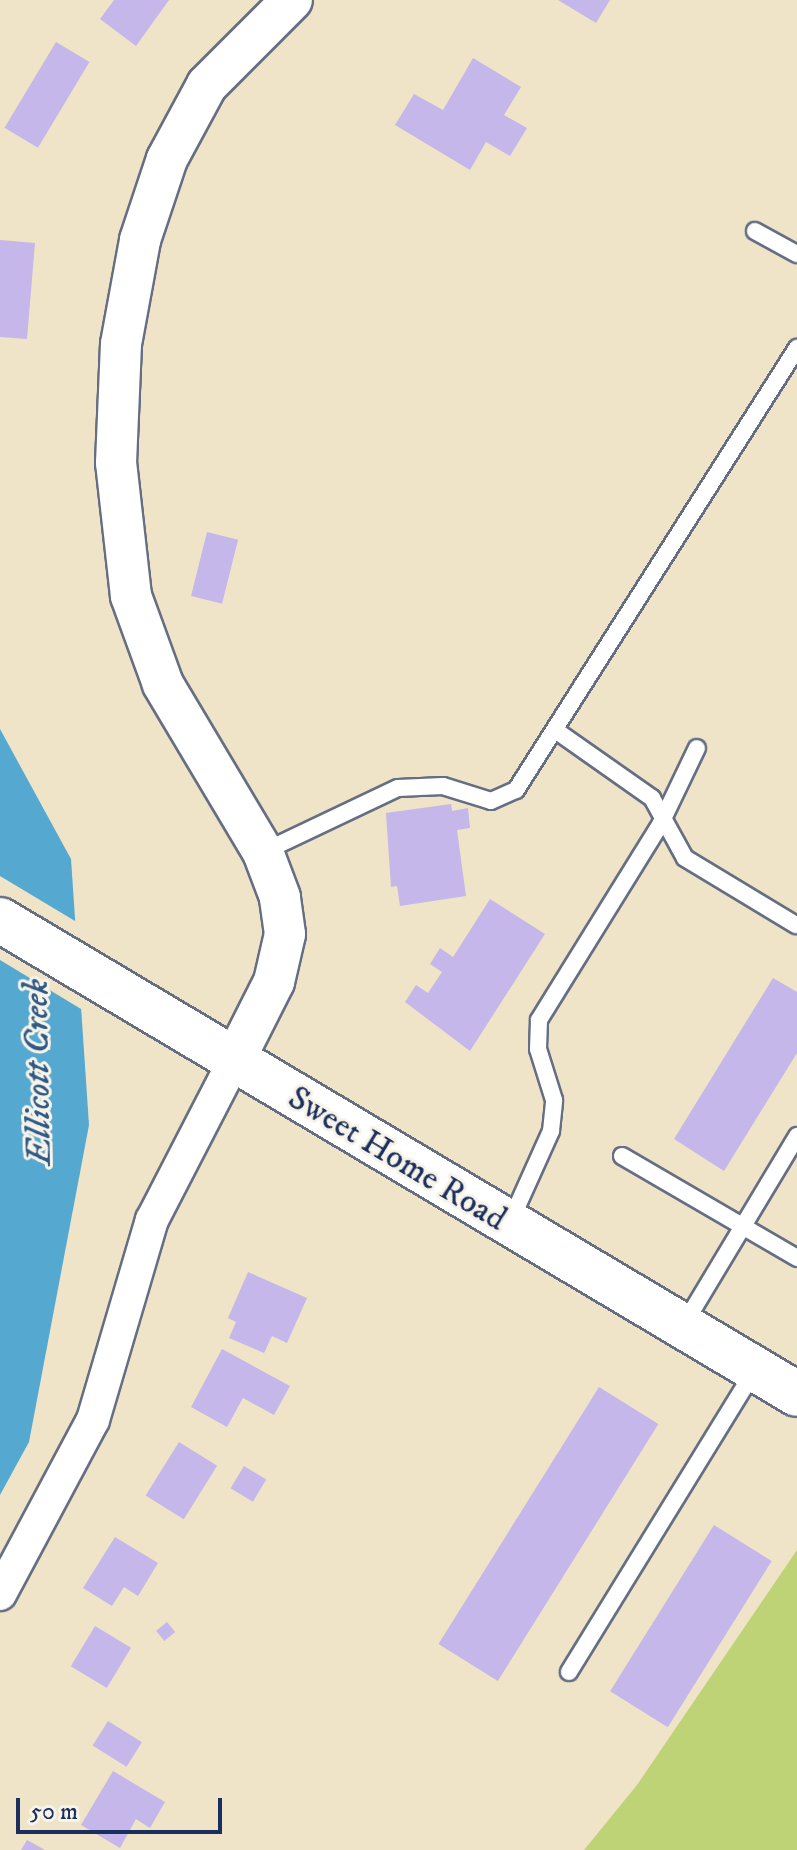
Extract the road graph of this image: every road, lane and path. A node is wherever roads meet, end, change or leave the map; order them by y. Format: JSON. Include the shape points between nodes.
{"nodes":[{"id":1,"x":292,"y":0,"type":"edge"},
{"id":2,"x":755,"y":231,"type":"dead end"},
{"id":3,"x":797,"y":254,"type":"edge"},
{"id":4,"x":797,"y":348,"type":"edge"},
{"id":5,"x":558,"y":732,"type":"junction"},
{"id":6,"x":697,"y":748,"type":"dead end"},
{"id":7,"x":661,"y":823,"type":"junction"},
{"id":8,"x":263,"y":852,"type":"junction"},
{"id":9,"x":0,"y":920,"type":"edge"},
{"id":10,"x":796,"y":925,"type":"edge"},
{"id":11,"x":233,"y":1063,"type":"junction"},
{"id":12,"x":797,"y":1136,"type":"edge"},
{"id":13,"x":622,"y":1156,"type":"dead end"},
{"id":14,"x":508,"y":1225,"type":"junction"},
{"id":15,"x":741,"y":1227,"type":"junction"},
{"id":16,"x":797,"y":1258,"type":"edge"},
{"id":17,"x":682,"y":1328,"type":"junction"},
{"id":18,"x":755,"y":1370,"type":"junction"},
{"id":19,"x":797,"y":1394,"type":"edge"},
{"id":20,"x":0,"y":1594,"type":"edge"},
{"id":21,"x":569,"y":1672,"type":"dead end"}],
"edges":[{"from":1,"to":8,"type":"street","via":[[207,85],[167,159],[140,240],[121,344],[116,463],[131,596],[163,684]]},
{"from":2,"to":3,"type":"lane"},
{"from":4,"to":5,"type":"lane"},
{"from":5,"to":7,"type":"lane","via":[[638,784]]},
{"from":5,"to":8,"type":"lane","via":[[516,790],[491,801],[443,786],[398,788]]},
{"from":6,"to":7,"type":"lane"},
{"from":7,"to":10,"type":"lane","via":[[685,858]]},
{"from":7,"to":14,"type":"lane","via":[[539,1020],[538,1049],[554,1100],[551,1131]]},
{"from":8,"to":11,"type":"street","via":[[285,934],[274,982]]},
{"from":9,"to":11,"type":"main road","name":"Sweet Home Road"},
{"from":11,"to":14,"type":"main road","name":"Sweet Home Road"},
{"from":11,"to":20,"type":"street","via":[[152,1220],[93,1420]]},
{"from":12,"to":15,"type":"lane"},
{"from":13,"to":15,"type":"lane"},
{"from":14,"to":17,"type":"main road","name":"Sweet Home Road"},
{"from":15,"to":16,"type":"lane"},
{"from":15,"to":17,"type":"lane"},
{"from":17,"to":18,"type":"main road","name":"Sweet Home Road"},
{"from":18,"to":19,"type":"main road","name":"Sweet Home Road"},
{"from":18,"to":21,"type":"lane"}]}
